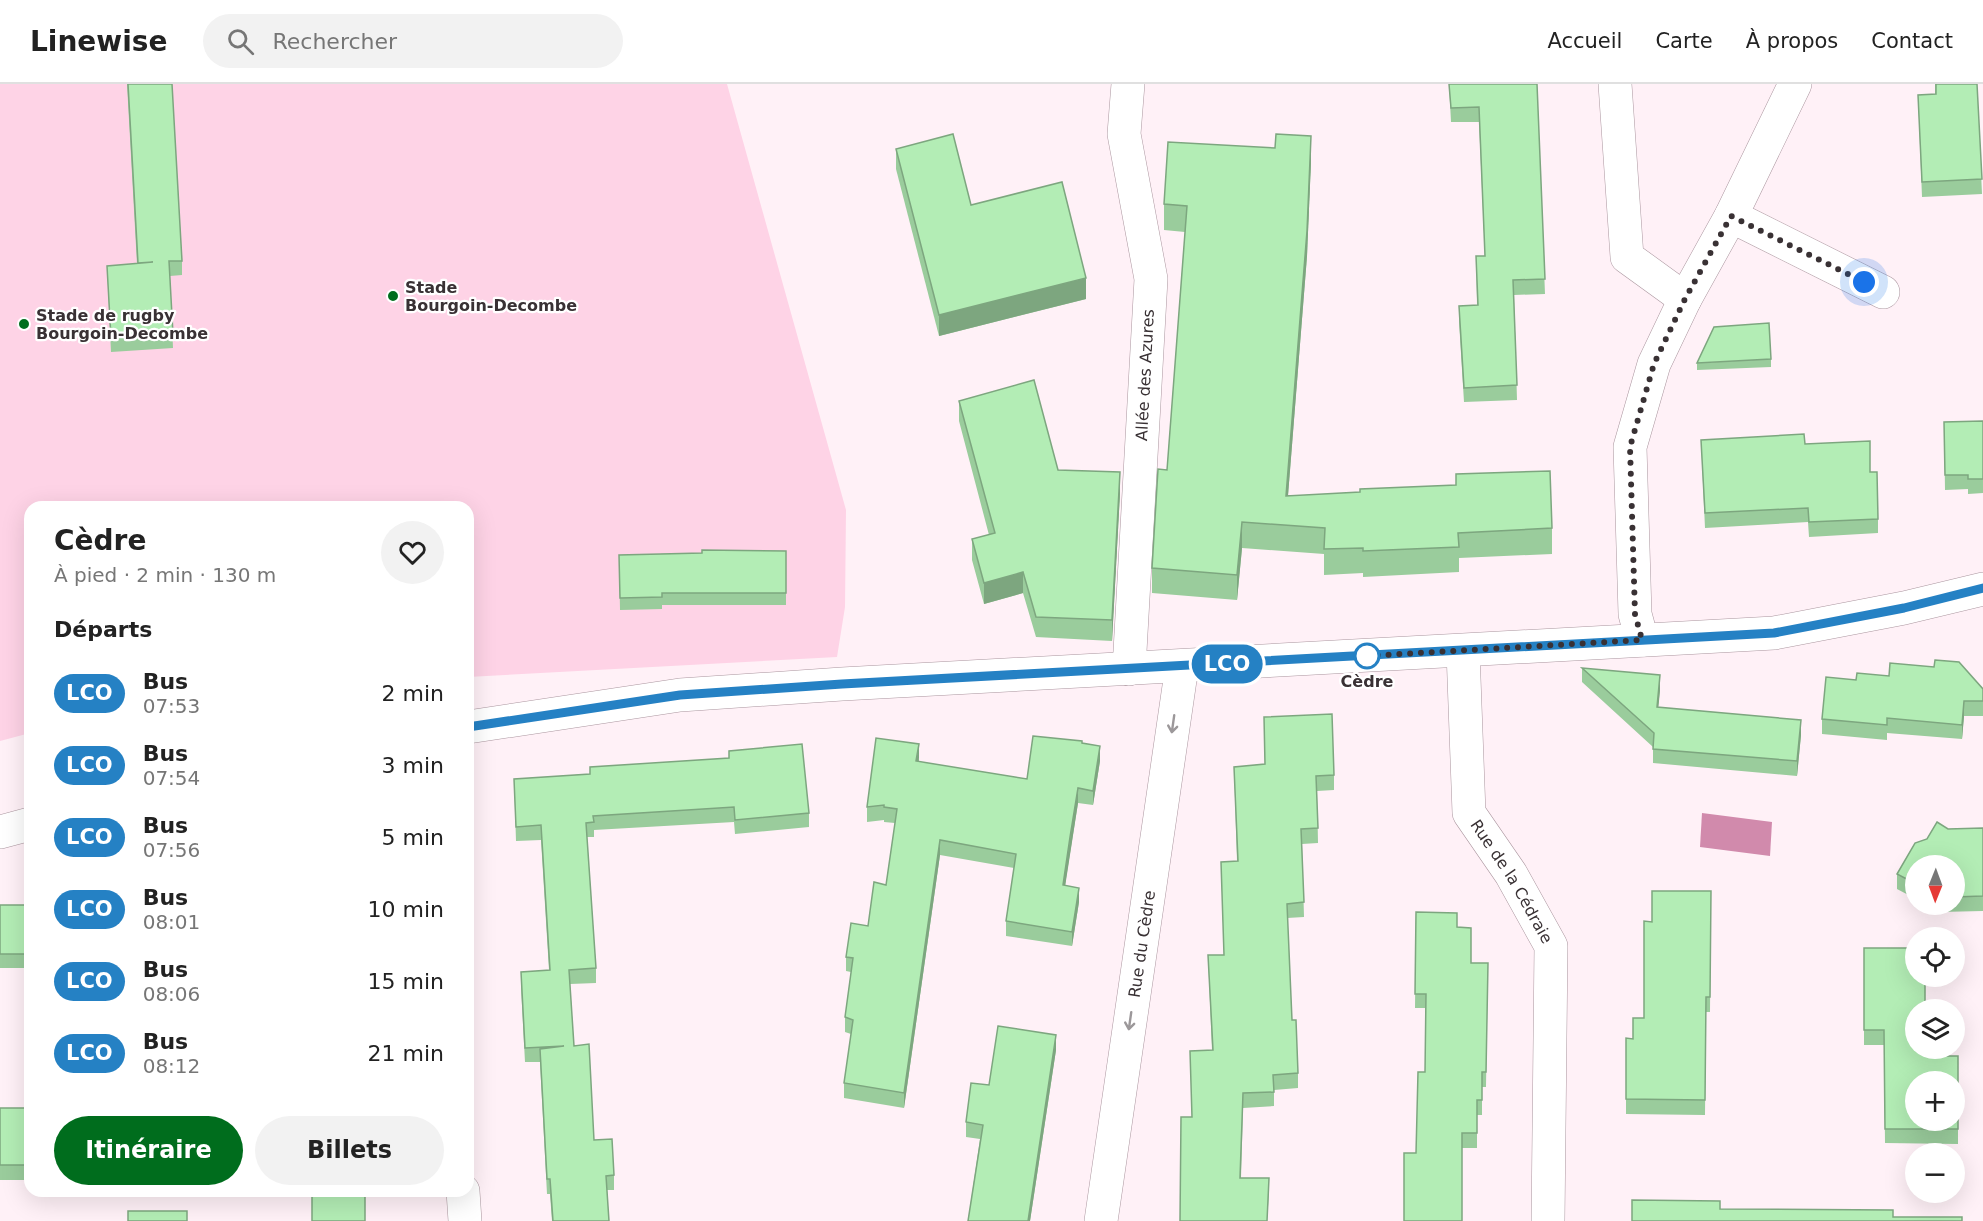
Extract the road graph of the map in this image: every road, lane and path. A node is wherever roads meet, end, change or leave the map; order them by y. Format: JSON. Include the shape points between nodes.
{"nodes":[{"id":1,"x":1128,"y":84,"type":"edge"},
{"id":2,"x":1615,"y":84,"type":"edge"},
{"id":3,"x":1795,"y":84,"type":"edge"},
{"id":4,"x":1731,"y":216,"type":"junction"},
{"id":5,"x":1882,"y":292,"type":"dead end"},
{"id":6,"x":1685,"y":299,"type":"junction"},
{"id":7,"x":1983,"y":589,"type":"edge"},
{"id":8,"x":1642,"y":640,"type":"junction"},
{"id":9,"x":1463,"y":651,"type":"junction"},
{"id":10,"x":1182,"y":666,"type":"junction"},
{"id":11,"x":1129,"y":669,"type":"junction"},
{"id":12,"x":474,"y":726,"type":"edge"},
{"id":13,"x":24,"y":826,"type":"edge"},
{"id":14,"x":0,"y":832,"type":"edge"},
{"id":15,"x":463,"y":1197,"type":"edge"},
{"id":16,"x":465,"y":1221,"type":"edge"},
{"id":17,"x":1101,"y":1221,"type":"edge"},
{"id":18,"x":1548,"y":1221,"type":"edge"}],
"edges":[{"from":1,"to":11,"type":"street","name":"Allée des Azures","via":[[1124,134],[1151,279]]},
{"from":2,"to":6,"type":"street","via":[[1627,257]]},
{"from":3,"to":4,"type":"street"},
{"from":4,"to":5,"type":"street"},
{"from":4,"to":6,"type":"street"},
{"from":6,"to":8,"type":"street","via":[[1654,364],[1630,447],[1635,614]]},
{"from":7,"to":8,"type":"street","via":[[1774,633]]},
{"from":8,"to":9,"type":"street"},
{"from":9,"to":10,"type":"street"},
{"from":9,"to":18,"type":"street","name":"Rue de la Cédraie","via":[[1469,813],[1511,873],[1551,946]]},
{"from":10,"to":11,"type":"street"},
{"from":10,"to":17,"type":"street","name":"Rue du Cèdre","one_way":true},
{"from":11,"to":12,"type":"street","via":[[680,695]]},
{"from":13,"to":14,"type":"street"},
{"from":15,"to":16,"type":"street"}]}
